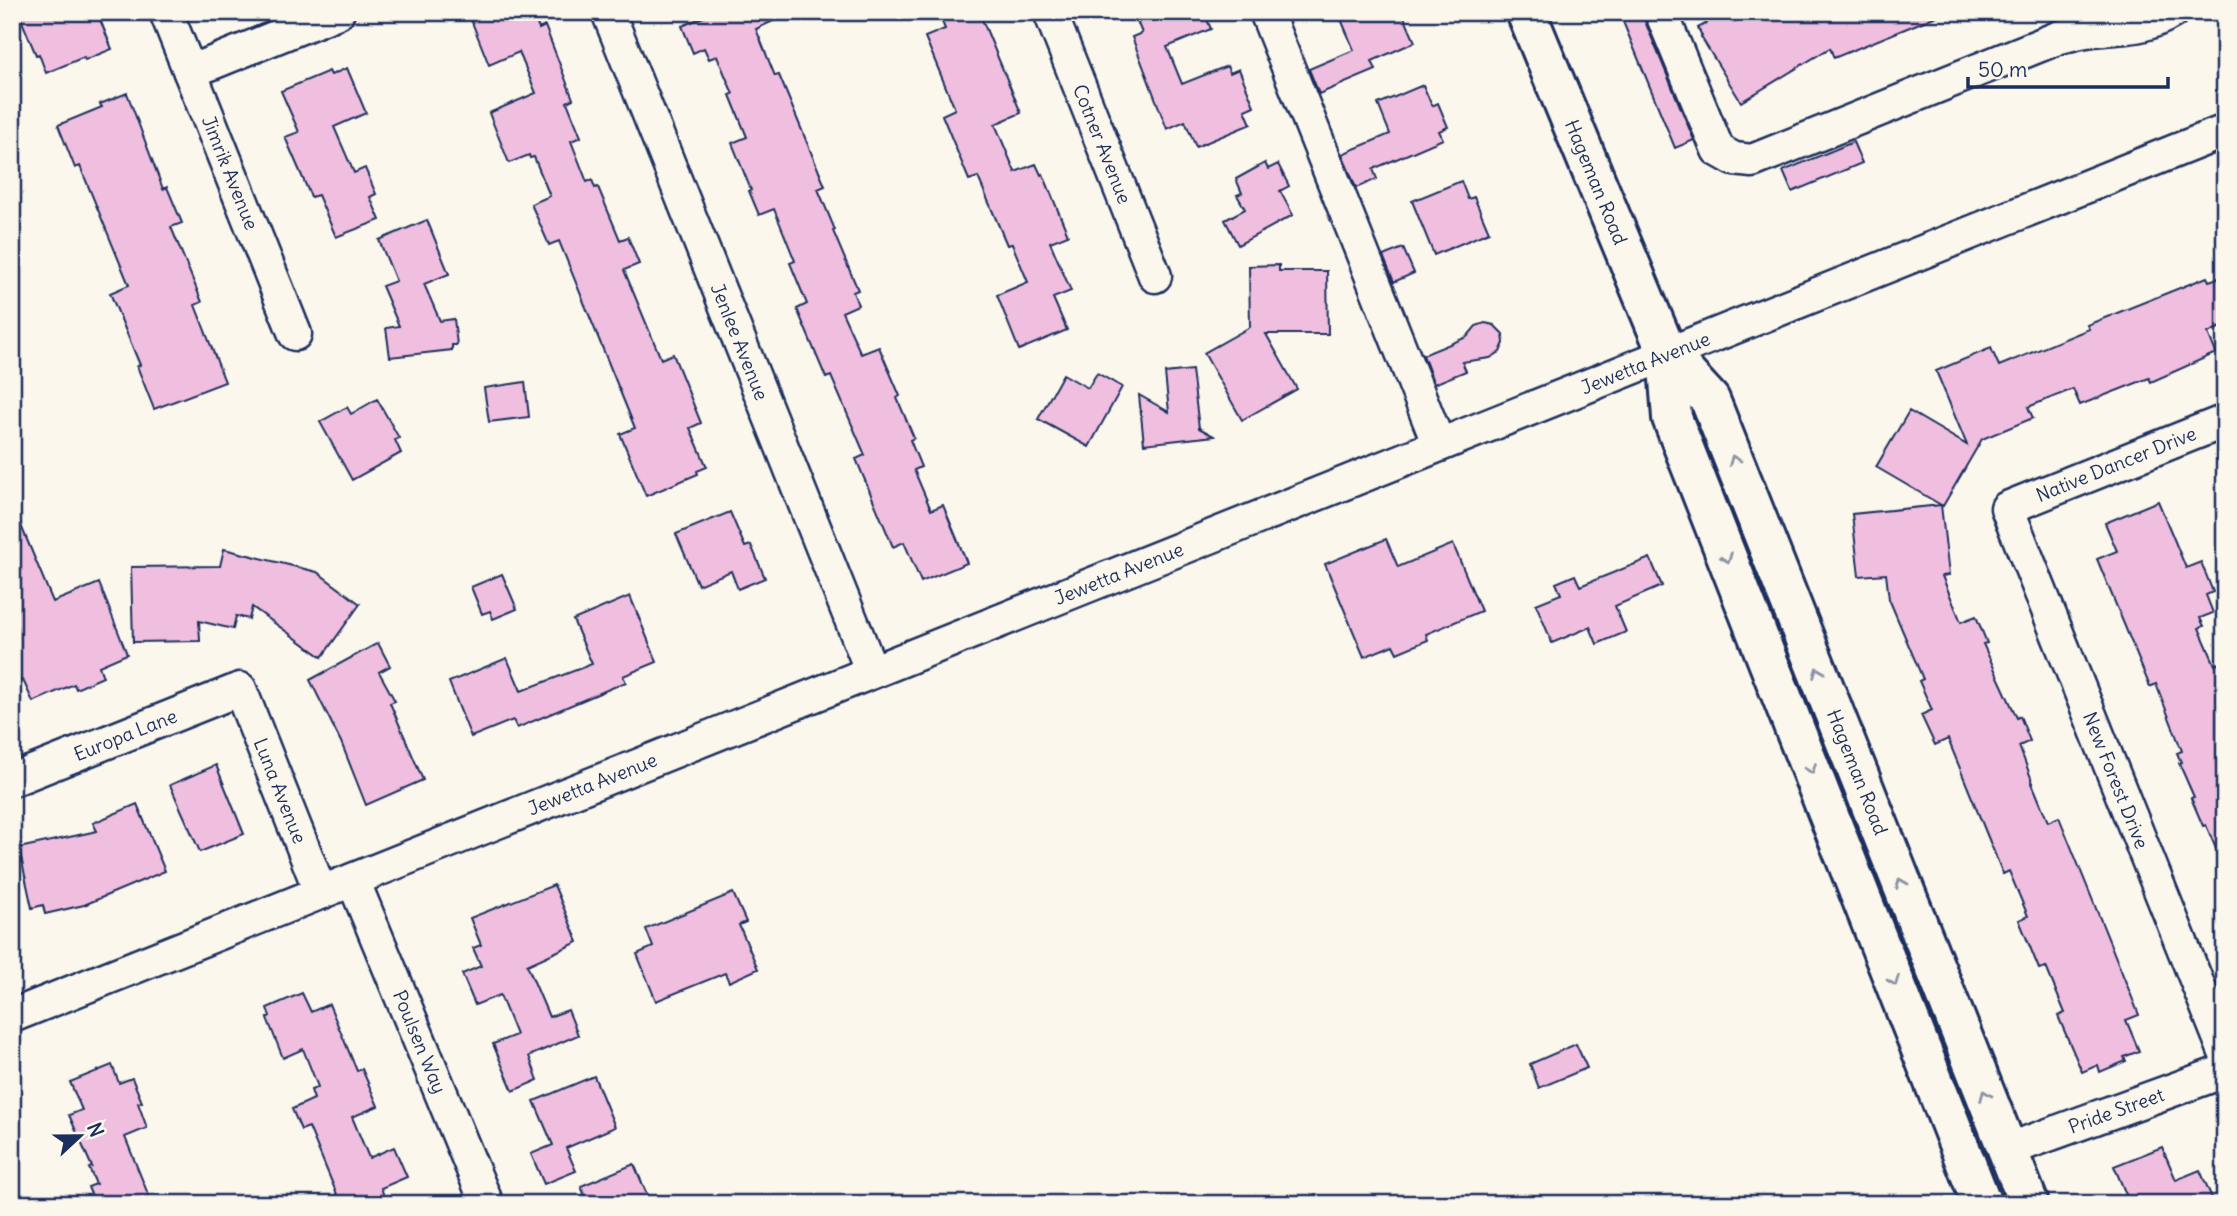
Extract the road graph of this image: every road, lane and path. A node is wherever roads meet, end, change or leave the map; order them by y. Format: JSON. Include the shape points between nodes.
{"nodes":[{"id":1,"x":166,"y":12,"type":"edge"},
{"id":2,"x":338,"y":12,"type":"edge"},
{"id":3,"x":608,"y":12,"type":"edge"},
{"id":4,"x":1050,"y":12,"type":"edge"},
{"id":5,"x":1266,"y":12,"type":"edge"},
{"id":6,"x":1526,"y":12,"type":"edge"},
{"id":7,"x":1661,"y":12,"type":"edge"},
{"id":8,"x":2172,"y":12,"type":"edge"},
{"id":9,"x":190,"y":72,"type":"junction"},
{"id":10,"x":2225,"y":131,"type":"edge"},
{"id":11,"x":1155,"y":276,"type":"dead end"},
{"id":12,"x":295,"y":334,"type":"dead end"},
{"id":13,"x":1667,"y":353,"type":"junction"},
{"id":14,"x":2225,"y":421,"type":"edge"},
{"id":15,"x":1439,"y":445,"type":"junction"},
{"id":16,"x":2007,"y":508,"type":"joint"},
{"id":17,"x":872,"y":673,"type":"junction"},
{"id":18,"x":240,"y":689,"type":"joint"},
{"id":19,"x":12,"y":780,"type":"edge"},
{"id":20,"x":354,"y":880,"type":"junction"},
{"id":21,"x":321,"y":893,"type":"junction"},
{"id":22,"x":12,"y":1016,"type":"edge"},
{"id":23,"x":2225,"y":1052,"type":"edge"},
{"id":24,"x":2225,"y":1071,"type":"edge"},
{"id":25,"x":2007,"y":1150,"type":"junction"},
{"id":26,"x":487,"y":1204,"type":"edge"},
{"id":27,"x":1982,"y":1204,"type":"edge"},
{"id":28,"x":2029,"y":1204,"type":"edge"}],
"edges":[{"from":1,"to":9,"type":"street","name":"Jimrik Avenue"},
{"from":2,"to":9,"type":"street"},
{"from":3,"to":17,"type":"street","name":"Jenlee Avenue"},
{"from":4,"to":11,"type":"street","name":"Cotner Avenue"},
{"from":5,"to":15,"type":"street"},
{"from":6,"to":13,"type":"main road","name":"Hageman Road"},
{"from":7,"to":8,"type":"street","via":[[1717,150],[1752,161],[2060,37],[2128,29]]},
{"from":9,"to":12,"type":"street","name":"Jimrik Avenue"},
{"from":10,"to":13,"type":"street","name":"Jewetta Avenue"},
{"from":13,"to":15,"type":"street","name":"Jewetta Avenue"},
{"from":25,"to":13,"type":"main road","name":"Hageman Road","one_way":true,"via":[[1710,400]]},
{"from":13,"to":27,"type":"main road","name":"Hageman Road","one_way":true,"via":[[1672,418]]},
{"from":14,"to":16,"type":"street","name":"Native Dancer Drive"},
{"from":15,"to":17,"type":"street","name":"Jewetta Avenue"},
{"from":16,"to":23,"type":"street","name":"New Forest Drive"},
{"from":17,"to":20,"type":"street","name":"Jewetta Avenue"},
{"from":18,"to":19,"type":"street","name":"Europa Lane"},
{"from":18,"to":21,"type":"street","name":"Luna Avenue"},
{"from":20,"to":21,"type":"street","name":"Jewetta Avenue"},
{"from":20,"to":26,"type":"street","name":"Poulsen Way"},
{"from":21,"to":22,"type":"street","name":"Jewetta Avenue"},
{"from":24,"to":25,"type":"street","name":"Pride Street"},
{"from":25,"to":28,"type":"main road","name":"Hageman Road"}]}
